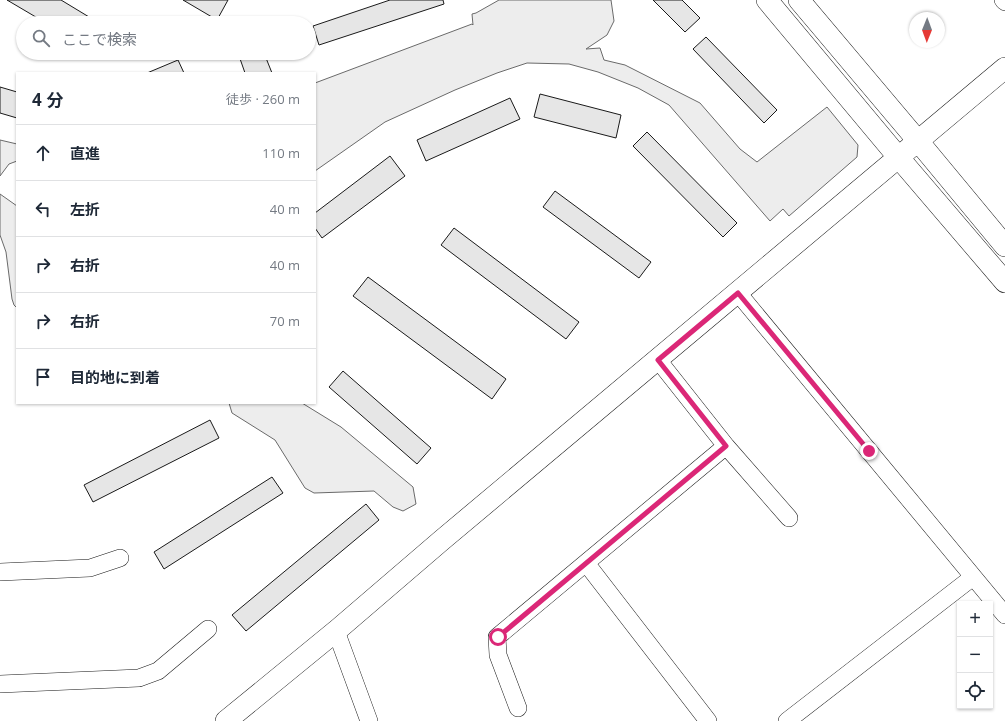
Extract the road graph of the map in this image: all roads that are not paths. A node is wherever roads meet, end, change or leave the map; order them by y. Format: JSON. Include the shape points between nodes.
{"nodes":[{"id":1,"x":767,"y":0,"type":"edge"},
{"id":2,"x":799,"y":0,"type":"edge"},
{"id":3,"x":1005,"y":68,"type":"edge"},
{"id":4,"x":918,"y":141,"type":"junction"},
{"id":5,"x":898,"y":158,"type":"junction"},
{"id":6,"x":1005,"y":246,"type":"edge"},
{"id":7,"x":1005,"y":282,"type":"edge"},
{"id":8,"x":738,"y":293,"type":"junction"},
{"id":9,"x":658,"y":360,"type":"junction"},
{"id":10,"x":726,"y":446,"type":"junction"},
{"id":11,"x":789,"y":518,"type":"dead end"},
{"id":12,"x":120,"y":558,"type":"dead end"},
{"id":13,"x":586,"y":564,"type":"junction"},
{"id":14,"x":0,"y":572,"type":"edge"},
{"id":15,"x":973,"y":577,"type":"junction"},
{"id":16,"x":1005,"y":615,"type":"edge"},
{"id":17,"x":208,"y":629,"type":"dead end"},
{"id":18,"x":336,"y":631,"type":"junction"},
{"id":19,"x":0,"y":684,"type":"edge"},
{"id":20,"x":518,"y":708,"type":"dead end"},
{"id":21,"x":226,"y":721,"type":"edge"},
{"id":22,"x":369,"y":721,"type":"edge"},
{"id":23,"x":708,"y":721,"type":"edge"},
{"id":24,"x":787,"y":721,"type":"edge"}],
"edges":[{"from":1,"to":5,"type":"street"},
{"from":2,"to":4,"type":"street"},
{"from":3,"to":4,"type":"street"},
{"from":4,"to":5,"type":"street"},
{"from":4,"to":6,"type":"street"},
{"from":5,"to":7,"type":"street"},
{"from":5,"to":8,"type":"street"},
{"from":8,"to":9,"type":"street"},
{"from":8,"to":15,"type":"street"},
{"from":9,"to":10,"type":"street"},
{"from":9,"to":18,"type":"street"},
{"from":10,"to":11,"type":"street"},
{"from":10,"to":13,"type":"street"},
{"from":12,"to":14,"type":"street","via":[[90,568]]},
{"from":13,"to":20,"type":"street","via":[[498,637],[498,655]]},
{"from":13,"to":23,"type":"street"},
{"from":15,"to":16,"type":"street"},
{"from":15,"to":24,"type":"street"},
{"from":17,"to":19,"type":"street","via":[[158,671],[139,678]]},
{"from":18,"to":21,"type":"street"},
{"from":18,"to":22,"type":"street"}]}
